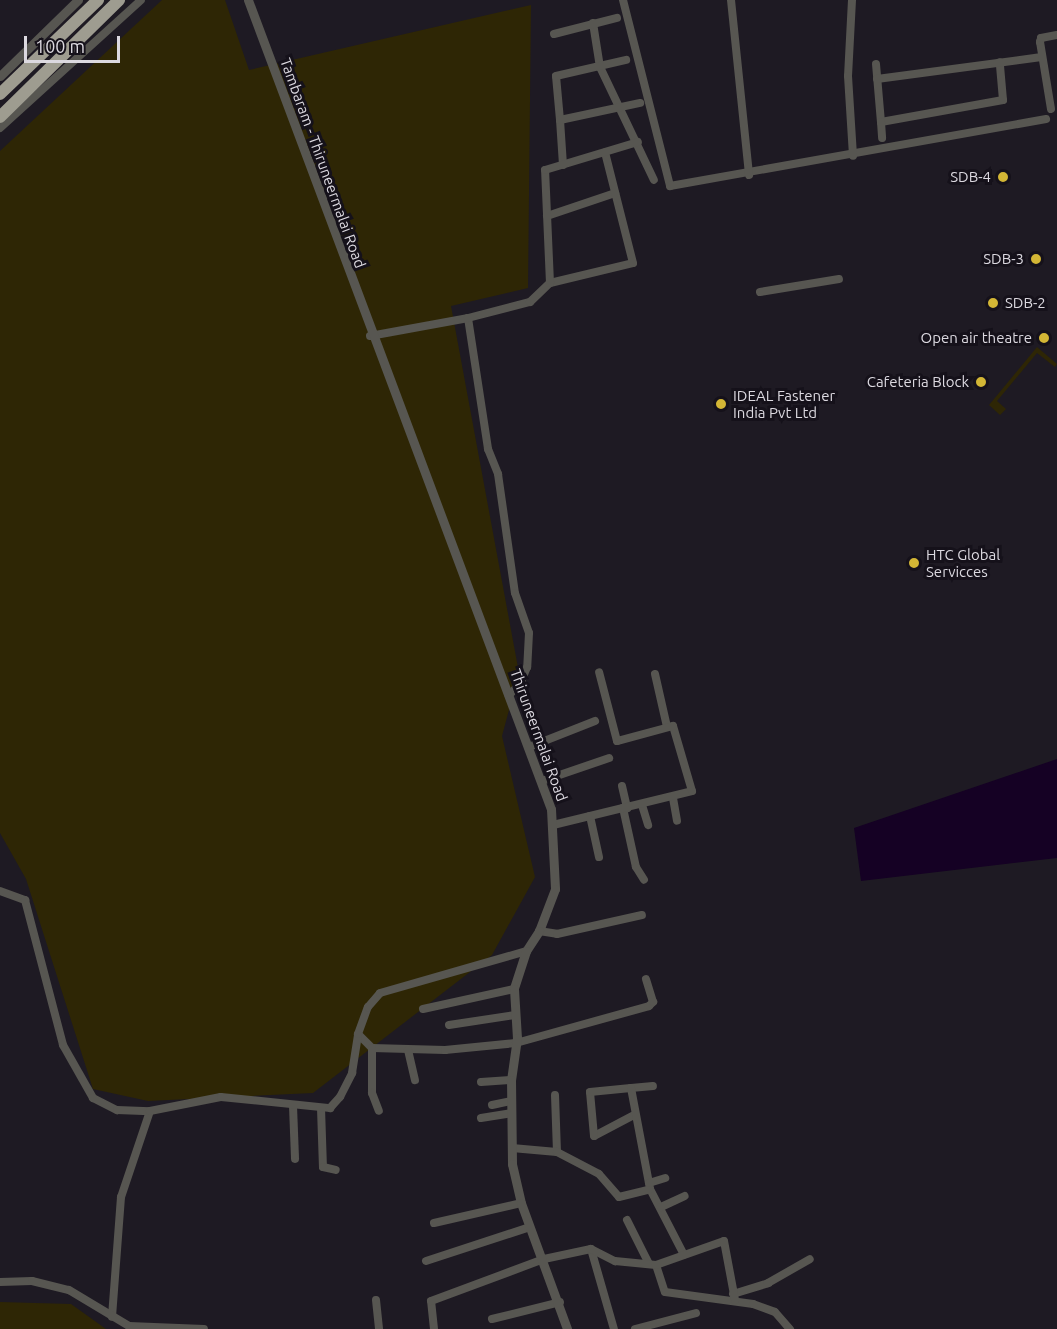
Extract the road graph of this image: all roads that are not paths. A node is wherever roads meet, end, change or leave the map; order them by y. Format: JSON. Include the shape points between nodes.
{"nodes":[{"id":1,"x":78,"y":0,"type":"edge"},
{"id":2,"x":98,"y":0,"type":"edge"},
{"id":3,"x":119,"y":0,"type":"edge"},
{"id":4,"x":141,"y":0,"type":"edge"},
{"id":5,"x":248,"y":0,"type":"edge"},
{"id":6,"x":623,"y":0,"type":"edge"},
{"id":7,"x":731,"y":0,"type":"edge"},
{"id":8,"x":852,"y":0,"type":"edge"},
{"id":9,"x":617,"y":18,"type":"dead end"},
{"id":10,"x":593,"y":23,"type":"junction"},
{"id":11,"x":554,"y":34,"type":"dead end"},
{"id":12,"x":1057,"y":35,"type":"edge"},
{"id":13,"x":1041,"y":57,"type":"junction"},
{"id":14,"x":626,"y":60,"type":"dead end"},
{"id":15,"x":1000,"y":62,"type":"junction"},
{"id":16,"x":876,"y":63,"type":"dead end"},
{"id":17,"x":600,"y":67,"type":"junction"},
{"id":18,"x":0,"y":76,"type":"edge"},
{"id":19,"x":877,"y":79,"type":"junction"},
{"id":20,"x":0,"y":94,"type":"edge"},
{"id":21,"x":640,"y":103,"type":"dead end"},
{"id":22,"x":621,"y":107,"type":"junction"},
{"id":23,"x":1051,"y":109,"type":"dead end"},
{"id":24,"x":0,"y":117,"type":"edge"},
{"id":25,"x":1046,"y":119,"type":"dead end"},
{"id":26,"x":560,"y":120,"type":"junction"},
{"id":27,"x":880,"y":122,"type":"junction"},
{"id":28,"x":0,"y":128,"type":"edge"},
{"id":29,"x":882,"y":138,"type":"dead end"},
{"id":30,"x":638,"y":142,"type":"junction"},
{"id":31,"x":605,"y":152,"type":"junction"},
{"id":32,"x":853,"y":156,"type":"junction"},
{"id":33,"x":563,"y":165,"type":"junction"},
{"id":34,"x":749,"y":175,"type":"junction"},
{"id":35,"x":654,"y":180,"type":"dead end"},
{"id":36,"x":615,"y":193,"type":"junction"},
{"id":37,"x":547,"y":216,"type":"junction"},
{"id":38,"x":839,"y":279,"type":"dead end"},
{"id":39,"x":550,"y":283,"type":"junction"},
{"id":40,"x":760,"y":292,"type":"dead end"},
{"id":41,"x":468,"y":318,"type":"junction"},
{"id":42,"x":370,"y":336,"type":"junction"},
{"id":43,"x":599,"y":672,"type":"dead end"},
{"id":44,"x":655,"y":674,"type":"dead end"},
{"id":45,"x":509,"y":695,"type":"junction"},
{"id":46,"x":595,"y":721,"type":"dead end"},
{"id":47,"x":667,"y":727,"type":"junction"},
{"id":48,"x":529,"y":747,"type":"junction"},
{"id":49,"x":609,"y":758,"type":"dead end"},
{"id":50,"x":542,"y":781,"type":"junction"},
{"id":51,"x":622,"y":786,"type":"dead end"},
{"id":52,"x":672,"y":798,"type":"junction"},
{"id":53,"x":642,"y":805,"type":"junction"},
{"id":54,"x":625,"y":808,"type":"junction"},
{"id":55,"x":590,"y":816,"type":"junction"},
{"id":56,"x":677,"y":820,"type":"dead end"},
{"id":57,"x":553,"y":825,"type":"junction"},
{"id":58,"x":648,"y":825,"type":"dead end"},
{"id":59,"x":599,"y":857,"type":"dead end"},
{"id":60,"x":644,"y":880,"type":"dead end"},
{"id":61,"x":0,"y":891,"type":"edge"},
{"id":62,"x":642,"y":915,"type":"dead end"},
{"id":63,"x":539,"y":931,"type":"junction"},
{"id":64,"x":526,"y":951,"type":"junction"},
{"id":65,"x":646,"y":979,"type":"dead end"},
{"id":66,"x":514,"y":989,"type":"junction"},
{"id":67,"x":423,"y":1009,"type":"dead end"},
{"id":68,"x":515,"y":1015,"type":"junction"},
{"id":69,"x":449,"y":1025,"type":"dead end"},
{"id":70,"x":357,"y":1034,"type":"junction"},
{"id":71,"x":516,"y":1043,"type":"junction"},
{"id":72,"x":372,"y":1048,"type":"junction"},
{"id":73,"x":408,"y":1050,"type":"junction"},
{"id":74,"x":415,"y":1080,"type":"dead end"},
{"id":75,"x":510,"y":1080,"type":"junction"},
{"id":76,"x":481,"y":1082,"type":"dead end"},
{"id":77,"x":653,"y":1086,"type":"dead end"},
{"id":78,"x":631,"y":1088,"type":"junction"},
{"id":79,"x":555,"y":1095,"type":"dead end"},
{"id":80,"x":512,"y":1101,"type":"junction"},
{"id":81,"x":492,"y":1105,"type":"dead end"},
{"id":82,"x":293,"y":1106,"type":"junction"},
{"id":83,"x":321,"y":1108,"type":"junction"},
{"id":84,"x":150,"y":1111,"type":"junction"},
{"id":85,"x":379,"y":1111,"type":"dead end"},
{"id":86,"x":511,"y":1113,"type":"junction"},
{"id":87,"x":634,"y":1116,"type":"junction"},
{"id":88,"x":481,"y":1118,"type":"dead end"},
{"id":89,"x":512,"y":1148,"type":"junction"},
{"id":90,"x":557,"y":1152,"type":"junction"},
{"id":91,"x":295,"y":1159,"type":"dead end"},
{"id":92,"x":336,"y":1170,"type":"dead end"},
{"id":93,"x":665,"y":1178,"type":"dead end"},
{"id":94,"x":650,"y":1186,"type":"junction"},
{"id":95,"x":685,"y":1196,"type":"dead end"},
{"id":96,"x":521,"y":1203,"type":"junction"},
{"id":97,"x":661,"y":1207,"type":"junction"},
{"id":98,"x":627,"y":1220,"type":"dead end"},
{"id":99,"x":434,"y":1223,"type":"dead end"},
{"id":100,"x":530,"y":1227,"type":"junction"},
{"id":101,"x":591,"y":1249,"type":"junction"},
{"id":102,"x":684,"y":1255,"type":"junction"},
{"id":103,"x":544,"y":1259,"type":"junction"},
{"id":104,"x":810,"y":1259,"type":"dead end"},
{"id":105,"x":426,"y":1261,"type":"dead end"},
{"id":106,"x":653,"y":1265,"type":"junction"},
{"id":107,"x":0,"y":1282,"type":"edge"},
{"id":108,"x":734,"y":1297,"type":"junction"},
{"id":109,"x":376,"y":1300,"type":"dead end"},
{"id":110,"x":560,"y":1302,"type":"junction"},
{"id":111,"x":696,"y":1312,"type":"dead end"},
{"id":112,"x":112,"y":1317,"type":"junction"},
{"id":113,"x":492,"y":1319,"type":"dead end"},
{"id":114,"x":204,"y":1329,"type":"edge"},
{"id":115,"x":379,"y":1329,"type":"edge"},
{"id":116,"x":434,"y":1329,"type":"edge"},
{"id":117,"x":567,"y":1329,"type":"edge"},
{"id":118,"x":614,"y":1329,"type":"edge"},
{"id":119,"x":635,"y":1329,"type":"edge"},
{"id":120,"x":790,"y":1329,"type":"edge"}],
"edges":[{"from":1,"to":18,"type":"street"},
{"from":2,"to":20,"type":"highway"},
{"from":3,"to":24,"type":"highway"},
{"from":4,"to":28,"type":"street"},
{"from":5,"to":42,"type":"street","name":"Tambaram - Thiruneermalai Road"},
{"from":6,"to":34,"type":"street","via":[[670,186]]},
{"from":7,"to":34,"type":"street"},
{"from":8,"to":32,"type":"street","via":[[848,76]]},
{"from":9,"to":10,"type":"street"},
{"from":10,"to":11,"type":"street"},
{"from":10,"to":17,"type":"street"},
{"from":12,"to":13,"type":"street","via":[[1041,38]]},
{"from":13,"to":15,"type":"street"},
{"from":13,"to":23,"type":"street"},
{"from":14,"to":17,"type":"street"},
{"from":15,"to":19,"type":"street"},
{"from":15,"to":27,"type":"street","via":[[1003,100]]},
{"from":16,"to":19,"type":"street"},
{"from":17,"to":22,"type":"street"},
{"from":17,"to":26,"type":"street","via":[[556,76]]},
{"from":19,"to":27,"type":"street"},
{"from":21,"to":22,"type":"street"},
{"from":22,"to":26,"type":"street"},
{"from":22,"to":30,"type":"street"},
{"from":25,"to":32,"type":"street"},
{"from":26,"to":33,"type":"street"},
{"from":27,"to":29,"type":"street"},
{"from":30,"to":31,"type":"street"},
{"from":30,"to":35,"type":"street"},
{"from":31,"to":33,"type":"street"},
{"from":31,"to":36,"type":"street"},
{"from":32,"to":34,"type":"street"},
{"from":33,"to":37,"type":"street","via":[[545,170]]},
{"from":36,"to":37,"type":"street"},
{"from":36,"to":39,"type":"street","via":[[633,263]]},
{"from":37,"to":39,"type":"street"},
{"from":38,"to":40,"type":"street"},
{"from":39,"to":41,"type":"street","via":[[530,302]]},
{"from":41,"to":42,"type":"street"},
{"from":41,"to":45,"type":"street","via":[[488,449],[498,474],[515,593],[529,633],[527,667],[520,684]]},
{"from":42,"to":45,"type":"street","name":"Thiruneermalai Road"},
{"from":43,"to":47,"type":"street","via":[[617,741]]},
{"from":44,"to":47,"type":"street"},
{"from":45,"to":48,"type":"street","name":"Thiruneermalai Road"},
{"from":46,"to":48,"type":"street"},
{"from":47,"to":52,"type":"street","via":[[674,728],[692,789]]},
{"from":48,"to":50,"type":"street","name":"Thiruneermalai Road"},
{"from":49,"to":50,"type":"street"},
{"from":50,"to":57,"type":"street","name":"Thiruneermalai Road"},
{"from":51,"to":54,"type":"street"},
{"from":52,"to":53,"type":"street"},
{"from":52,"to":56,"type":"street"},
{"from":53,"to":54,"type":"street"},
{"from":53,"to":58,"type":"street"},
{"from":54,"to":55,"type":"street"},
{"from":54,"to":60,"type":"street","via":[[636,867]]},
{"from":55,"to":57,"type":"street"},
{"from":55,"to":59,"type":"street"},
{"from":57,"to":63,"type":"street","name":"Thiruneermalai Road","via":[[555,889]]},
{"from":61,"to":84,"type":"street","via":[[20,896],[27,905],[42,976],[63,1045],[93,1098],[117,1110]]},
{"from":62,"to":63,"type":"street","via":[[558,934]]},
{"from":63,"to":64,"type":"street","name":"Thiruneermalai Road"},
{"from":64,"to":66,"type":"street","name":"Thiruneermalai Road"},
{"from":64,"to":70,"type":"street","via":[[392,986],[368,1007]]},
{"from":65,"to":71,"type":"street","via":[[653,1002],[650,1006]]},
{"from":66,"to":67,"type":"street"},
{"from":66,"to":68,"type":"street","name":"Thiruneermalai Road"},
{"from":68,"to":69,"type":"street"},
{"from":68,"to":71,"type":"street","name":"Thiruneermalai Road"},
{"from":70,"to":72,"type":"street"},
{"from":70,"to":83,"type":"street","via":[[352,1074],[335,1103]]},
{"from":71,"to":73,"type":"street"},
{"from":71,"to":75,"type":"street","name":"Thiruneermalai Road"},
{"from":72,"to":73,"type":"street"},
{"from":72,"to":85,"type":"street","via":[[372,1093]]},
{"from":73,"to":74,"type":"street"},
{"from":75,"to":76,"type":"street"},
{"from":75,"to":80,"type":"street","name":"Thiruneermalai Road"},
{"from":77,"to":78,"type":"street"},
{"from":78,"to":87,"type":"street"},
{"from":78,"to":87,"type":"street","via":[[590,1092],[594,1136]]},
{"from":79,"to":90,"type":"street"},
{"from":80,"to":81,"type":"street"},
{"from":80,"to":86,"type":"street","name":"Thiruneermalai Road"},
{"from":82,"to":83,"type":"street"},
{"from":82,"to":84,"type":"street","via":[[220,1097]]},
{"from":82,"to":91,"type":"street"},
{"from":83,"to":92,"type":"street","via":[[323,1167]]},
{"from":84,"to":112,"type":"street","via":[[121,1197]]},
{"from":86,"to":88,"type":"street"},
{"from":86,"to":89,"type":"street","name":"Thiruneermalai Road"},
{"from":87,"to":94,"type":"street"},
{"from":89,"to":90,"type":"street"},
{"from":89,"to":96,"type":"street","name":"Thiruneermalai Road"},
{"from":90,"to":94,"type":"street","via":[[599,1174],[618,1197]]},
{"from":93,"to":94,"type":"street"},
{"from":94,"to":97,"type":"street"},
{"from":95,"to":97,"type":"street"},
{"from":96,"to":99,"type":"street"},
{"from":96,"to":100,"type":"street","name":"Thiruneermalai Road"},
{"from":97,"to":102,"type":"street"},
{"from":98,"to":106,"type":"street"},
{"from":100,"to":103,"type":"street","name":"Thiruneermalai Road"},
{"from":100,"to":105,"type":"street"},
{"from":101,"to":103,"type":"street"},
{"from":101,"to":106,"type":"street","via":[[615,1261]]},
{"from":101,"to":118,"type":"street"},
{"from":102,"to":106,"type":"street"},
{"from":102,"to":108,"type":"street","via":[[723,1241]]},
{"from":103,"to":110,"type":"street","name":"Thiruneermalai Road"},
{"from":103,"to":116,"type":"street","via":[[431,1301]]},
{"from":104,"to":108,"type":"street"},
{"from":106,"to":108,"type":"street","via":[[665,1292]]},
{"from":107,"to":112,"type":"street","via":[[32,1281],[69,1290],[92,1300]]},
{"from":108,"to":120,"type":"street","via":[[775,1312]]},
{"from":109,"to":115,"type":"street"},
{"from":110,"to":113,"type":"street"},
{"from":110,"to":117,"type":"street","name":"Thiruneermalai Road"},
{"from":111,"to":119,"type":"street"},
{"from":112,"to":114,"type":"street","via":[[129,1326]]}]}
